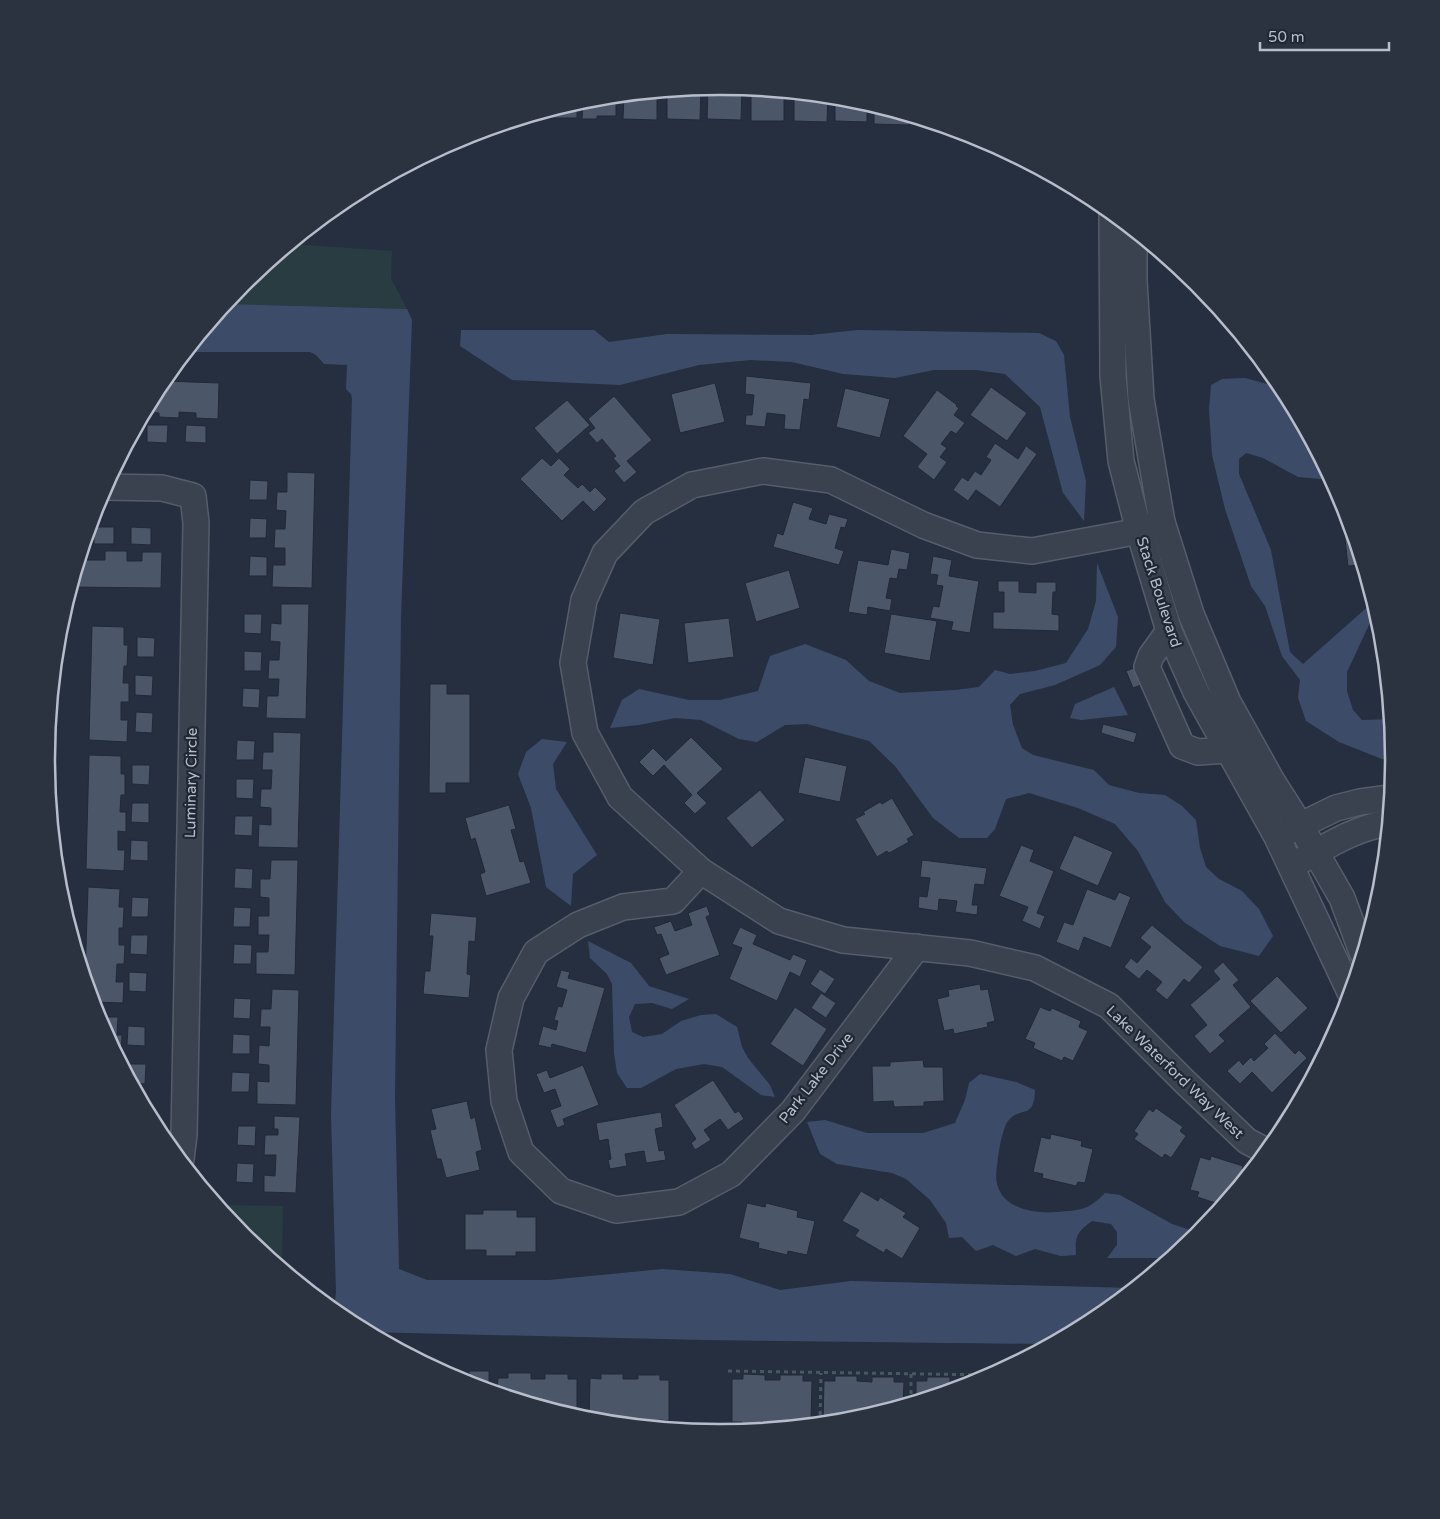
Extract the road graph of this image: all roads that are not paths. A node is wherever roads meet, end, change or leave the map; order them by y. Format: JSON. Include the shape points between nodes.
{"nodes":[{"id":1,"x":1112,"y":223,"type":"edge"},
{"id":2,"x":1134,"y":240,"type":"edge"},
{"id":3,"x":114,"y":487,"type":"edge"},
{"id":4,"x":1162,"y":522,"type":"junction"},
{"id":5,"x":1139,"y":531,"type":"junction"},
{"id":6,"x":1169,"y":631,"type":"junction"},
{"id":7,"x":1228,"y":750,"type":"junction"},
{"id":8,"x":1384,"y":799,"type":"edge"},
{"id":9,"x":1382,"y":824,"type":"edge"},
{"id":10,"x":1300,"y":825,"type":"junction"},
{"id":11,"x":1277,"y":837,"type":"junction"},
{"id":12,"x":1316,"y":852,"type":"junction"},
{"id":13,"x":1292,"y":867,"type":"junction"},
{"id":14,"x":701,"y":871,"type":"junction"},
{"id":15,"x":1359,"y":943,"type":"edge"},
{"id":16,"x":917,"y":947,"type":"junction"},
{"id":17,"x":1346,"y":983,"type":"edge"},
{"id":18,"x":1260,"y":1147,"type":"edge"},
{"id":19,"x":182,"y":1150,"type":"edge"}],
"edges":[{"from":1,"to":5,"type":"street","name":"Stack Boulevard","via":[[1113,376],[1121,461]]},
{"from":2,"to":4,"type":"street","name":"Stack Boulevard","via":[[1140,399]]},
{"from":3,"to":19,"type":"street","name":"Luminary Circle","via":[[162,488],[194,496],[195,602]]},
{"from":4,"to":5,"type":"street","name":"Lake Waterford Way West"},
{"from":4,"to":10,"type":"street","name":"Stack Boulevard","via":[[1191,614],[1228,702]]},
{"from":5,"to":6,"type":"street","name":"Stack Boulevard"},
{"from":5,"to":14,"type":"street","name":"Lake Waterford Way West","via":[[1032,550],[977,545],[923,525],[831,480],[763,471],[692,485],[644,512],[605,553],[584,600],[572,663],[586,733],[620,797]]},
{"from":6,"to":7,"type":"street","name":"Stack Boulevard","via":[[1196,692]]},
{"from":6,"to":7,"type":"street","via":[[1147,667],[1182,746],[1198,752]]},
{"from":7,"to":11,"type":"street","name":"Stack Boulevard"},
{"from":8,"to":10,"type":"street","via":[[1336,808]]},
{"from":9,"to":12,"type":"street","via":[[1347,834]]},
{"from":10,"to":11,"type":"street"},
{"from":10,"to":12,"type":"street","name":"Stack Boulevard"},
{"from":11,"to":13,"type":"street","name":"Stack Boulevard"},
{"from":12,"to":13,"type":"street"},
{"from":12,"to":15,"type":"street","name":"Stack Boulevard","via":[[1342,898]]},
{"from":13,"to":17,"type":"street","name":"Stack Boulevard"},
{"from":14,"to":16,"type":"street","name":"Lake Waterford Way West","via":[[779,921],[843,940]]},
{"from":14,"to":16,"type":"street","name":"Park Lake Drive","via":[[673,901],[623,907],[578,925],[536,952],[511,998],[499,1050],[504,1101],[521,1152],[561,1191],[616,1210],[678,1202],[731,1174],[793,1111]]},
{"from":16,"to":18,"type":"street","name":"Lake Waterford Way West","via":[[970,953],[1035,968],[1109,1006],[1247,1141]]}]}
